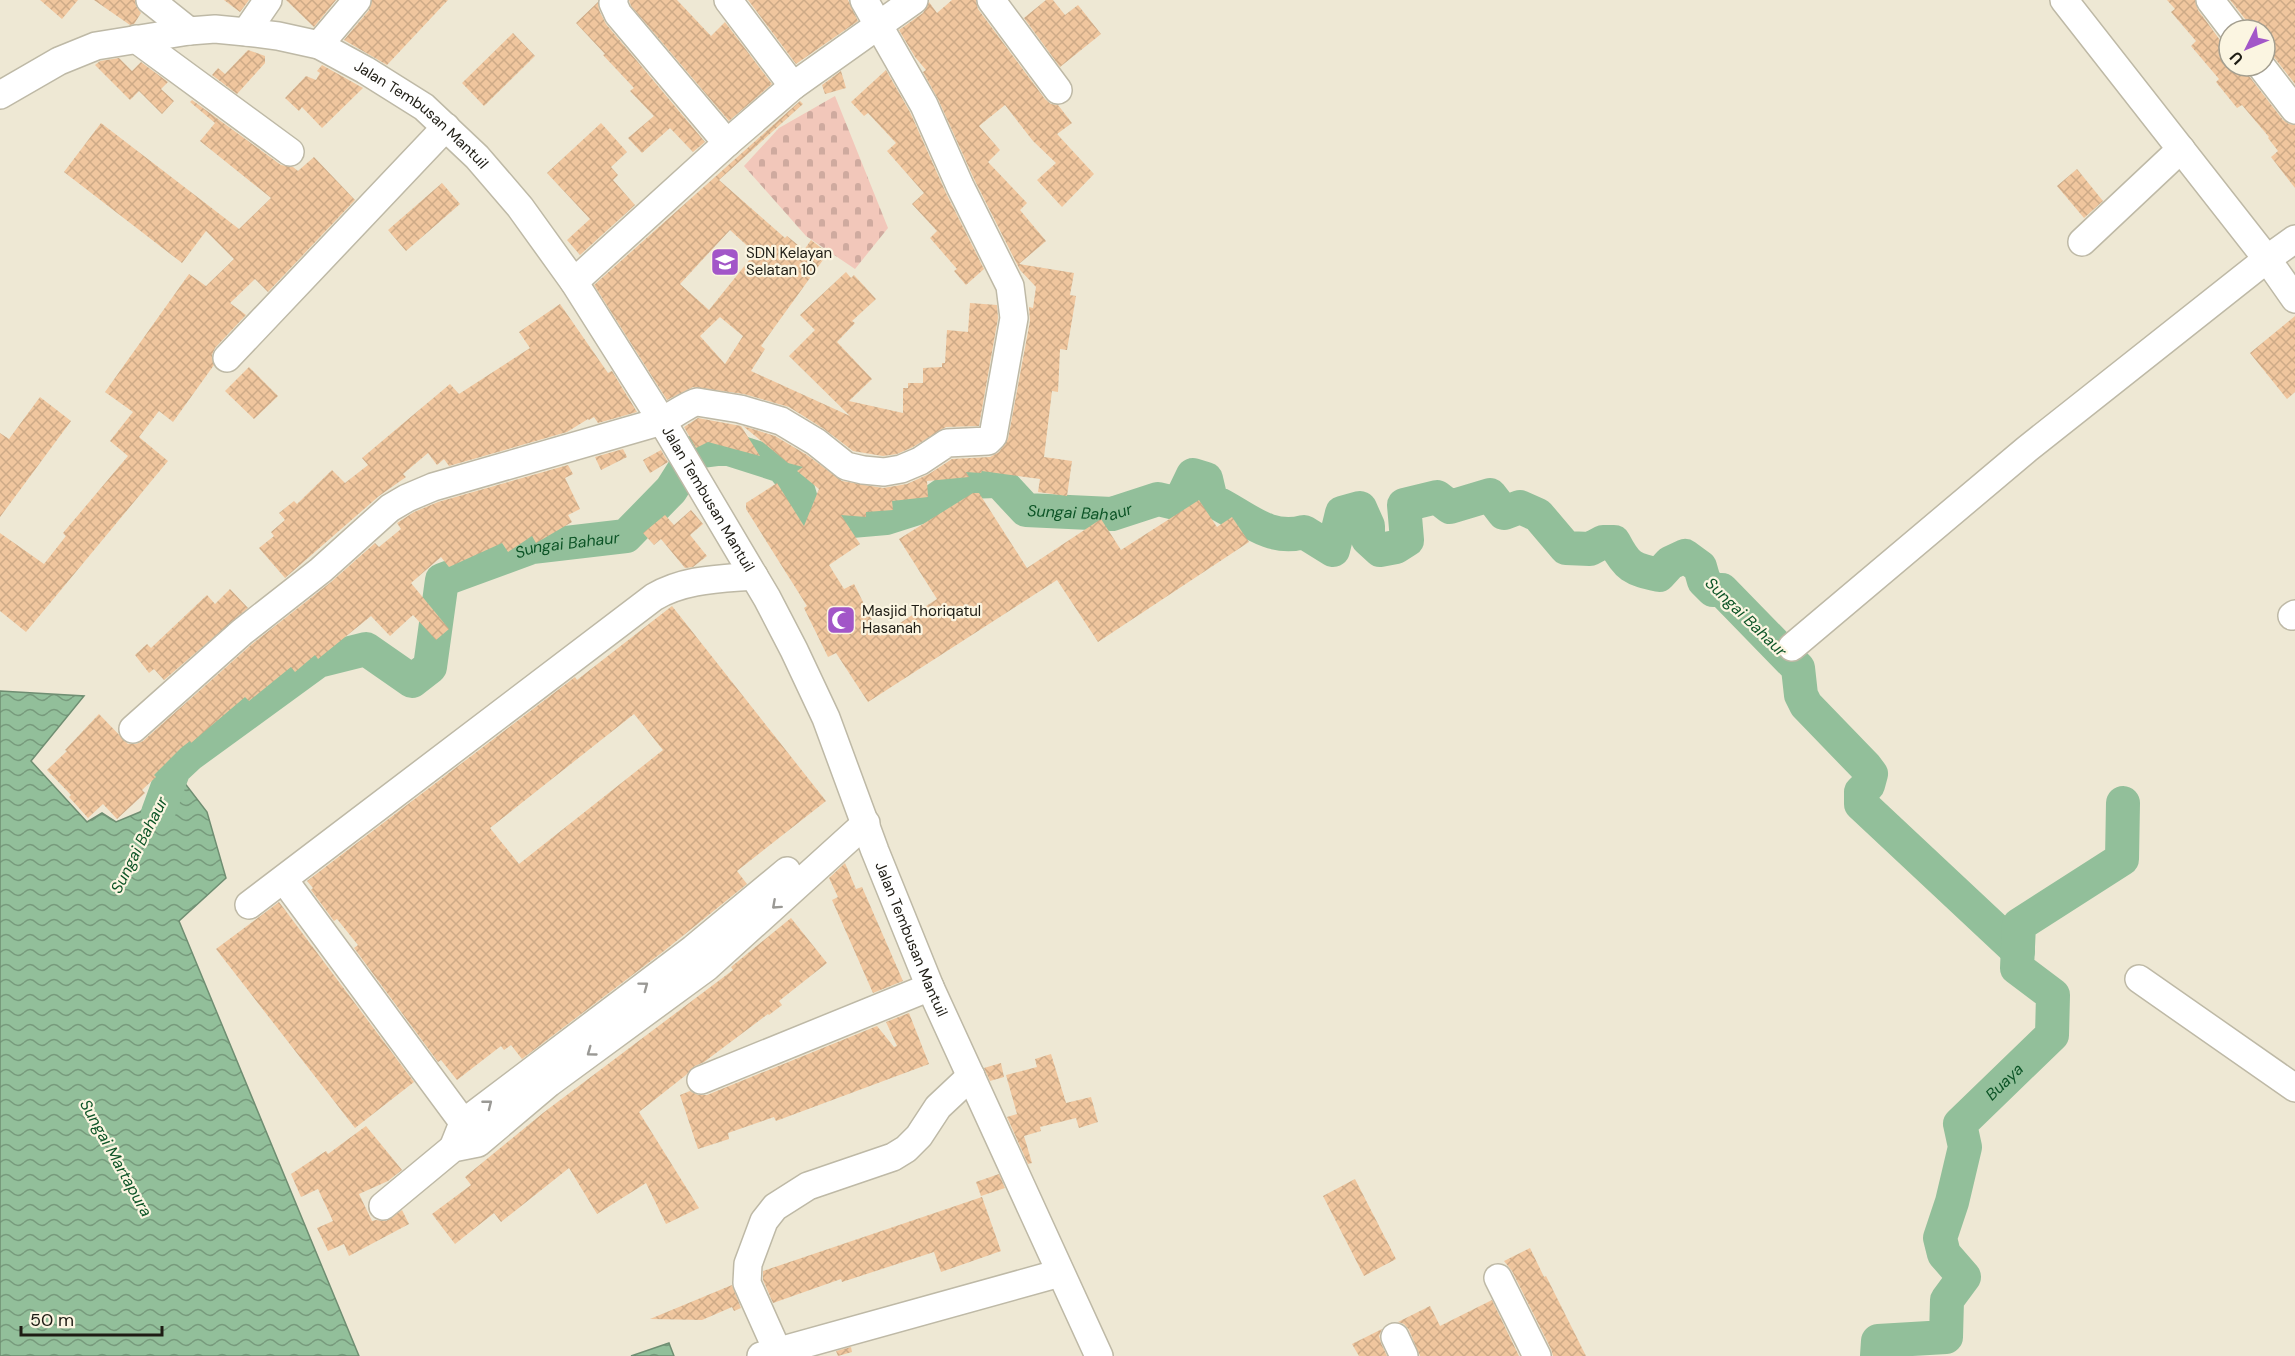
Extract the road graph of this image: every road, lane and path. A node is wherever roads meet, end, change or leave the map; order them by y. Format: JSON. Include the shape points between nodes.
{"nodes":[{"id":1,"x":150,"y":0,"type":"edge"},
{"id":2,"x":268,"y":0,"type":"edge"},
{"id":3,"x":614,"y":0,"type":"edge"},
{"id":4,"x":728,"y":0,"type":"edge"},
{"id":5,"x":864,"y":0,"type":"edge"},
{"id":6,"x":914,"y":0,"type":"edge"},
{"id":7,"x":991,"y":0,"type":"edge"},
{"id":8,"x":2064,"y":0,"type":"edge"},
{"id":9,"x":2210,"y":0,"type":"edge"},
{"id":10,"x":346,"y":4,"type":"edge"},
{"id":11,"x":2224,"y":18,"type":"edge"},
{"id":12,"x":880,"y":26,"type":"junction"},
{"id":13,"x":189,"y":31,"type":"junction"},
{"id":14,"x":246,"y":32,"type":"junction"},
{"id":15,"x":136,"y":39,"type":"junction"},
{"id":16,"x":319,"y":45,"type":"junction"},
{"id":17,"x":2270,"y":78,"type":"edge"},
{"id":18,"x":793,"y":86,"type":"junction"},
{"id":19,"x":1058,"y":90,"type":"dead end"},
{"id":20,"x":0,"y":95,"type":"edge"},
{"id":21,"x":2295,"y":110,"type":"edge"},
{"id":22,"x":446,"y":127,"type":"junction"},
{"id":23,"x":727,"y":143,"type":"junction"},
{"id":24,"x":2181,"y":149,"type":"junction"},
{"id":25,"x":290,"y":152,"type":"dead end"},
{"id":26,"x":2295,"y":239,"type":"edge"},
{"id":27,"x":2082,"y":242,"type":"dead end"},
{"id":28,"x":2267,"y":259,"type":"junction"},
{"id":29,"x":574,"y":282,"type":"junction"},
{"id":30,"x":2295,"y":299,"type":"edge"},
{"id":31,"x":227,"y":358,"type":"dead end"},
{"id":32,"x":662,"y":421,"type":"junction"},
{"id":33,"x":754,"y":576,"type":"junction"},
{"id":34,"x":1792,"y":647,"type":"dead end"},
{"id":35,"x":133,"y":729,"type":"dead end"},
{"id":36,"x":863,"y":817,"type":"junction"},
{"id":37,"x":284,"y":880,"type":"junction"},
{"id":38,"x":249,"y":905,"type":"dead end"},
{"id":39,"x":2139,"y":979,"type":"dead end"},
{"id":40,"x":930,"y":987,"type":"junction"},
{"id":41,"x":971,"y":1076,"type":"junction"},
{"id":42,"x":701,"y":1080,"type":"dead end"},
{"id":43,"x":2295,"y":1088,"type":"edge"},
{"id":44,"x":465,"y":1138,"type":"junction"},
{"id":45,"x":383,"y":1206,"type":"dead end"},
{"id":46,"x":1060,"y":1273,"type":"junction"},
{"id":47,"x":1498,"y":1278,"type":"dead end"},
{"id":48,"x":768,"y":1353,"type":"edge"},
{"id":49,"x":1099,"y":1356,"type":"edge"},
{"id":50,"x":1537,"y":1356,"type":"edge"}],
"edges":[{"from":1,"to":13,"type":"street"},
{"from":2,"to":14,"type":"street"},
{"from":3,"to":23,"type":"street","via":[[618,14]]},
{"from":4,"to":18,"type":"street"},
{"from":5,"to":12,"type":"street"},
{"from":6,"to":12,"type":"street"},
{"from":7,"to":19,"type":"street"},
{"from":8,"to":24,"type":"street"},
{"from":9,"to":11,"type":"street"},
{"from":10,"to":16,"type":"street"},
{"from":12,"to":18,"type":"street"},
{"from":12,"to":32,"type":"street","via":[[924,105],[1010,286],[1014,318],[993,436],[980,443],[947,443],[901,470],[884,472],[846,466],[799,430],[757,413],[692,403]]},
{"from":13,"to":14,"type":"street","name":"Jalan Tembusan Mantuil"},
{"from":13,"to":15,"type":"street","name":"Jalan Tembusan Mantuil"},
{"from":14,"to":16,"type":"street","name":"Jalan Tembusan Mantuil"},
{"from":15,"to":20,"type":"street","name":"Jalan Tembusan Mantuil","via":[[77,53]]},
{"from":15,"to":25,"type":"street"},
{"from":16,"to":22,"type":"street","name":"Jalan Tembusan Mantuil","via":[[424,107]]},
{"from":17,"to":21,"type":"street"},
{"from":18,"to":23,"type":"street"},
{"from":22,"to":29,"type":"street","name":"Jalan Tembusan Mantuil","via":[[520,207]]},
{"from":22,"to":31,"type":"street"},
{"from":23,"to":29,"type":"street"},
{"from":24,"to":27,"type":"street"},
{"from":24,"to":28,"type":"street"},
{"from":26,"to":28,"type":"street"},
{"from":28,"to":30,"type":"street"},
{"from":28,"to":34,"type":"street","via":[[2027,449]]},
{"from":29,"to":32,"type":"street","name":"Jalan Tembusan Mantuil"},
{"from":32,"to":33,"type":"street","name":"Jalan Tembusan Mantuil"},
{"from":32,"to":35,"type":"street","via":[[433,487],[407,498],[242,632]]},
{"from":33,"to":36,"type":"street","name":"Jalan Tembusan Mantuil","via":[[821,708]]},
{"from":33,"to":37,"type":"street","via":[[697,581],[671,587],[654,597]]},
{"from":36,"to":40,"type":"street","name":"Jalan Tembusan Mantuil"},
{"from":36,"to":44,"type":"street","via":[[700,958]]},
{"from":37,"to":38,"type":"street"},
{"from":37,"to":44,"type":"street","via":[[409,1047]]},
{"from":39,"to":43,"type":"street"},
{"from":40,"to":41,"type":"street","name":"Jalan Tembusan Mantuil"},
{"from":40,"to":42,"type":"street"},
{"from":41,"to":46,"type":"street","name":"Jalan Tembusan Mantuil"},
{"from":41,"to":48,"type":"street","via":[[938,1107],[906,1149],[808,1186],[776,1207],[764,1221],[748,1264],[747,1283]]},
{"from":44,"to":45,"type":"street"},
{"from":46,"to":48,"type":"street"},
{"from":46,"to":49,"type":"street","name":"Jalan Tembusan Mantuil"},
{"from":47,"to":50,"type":"street"}]}
